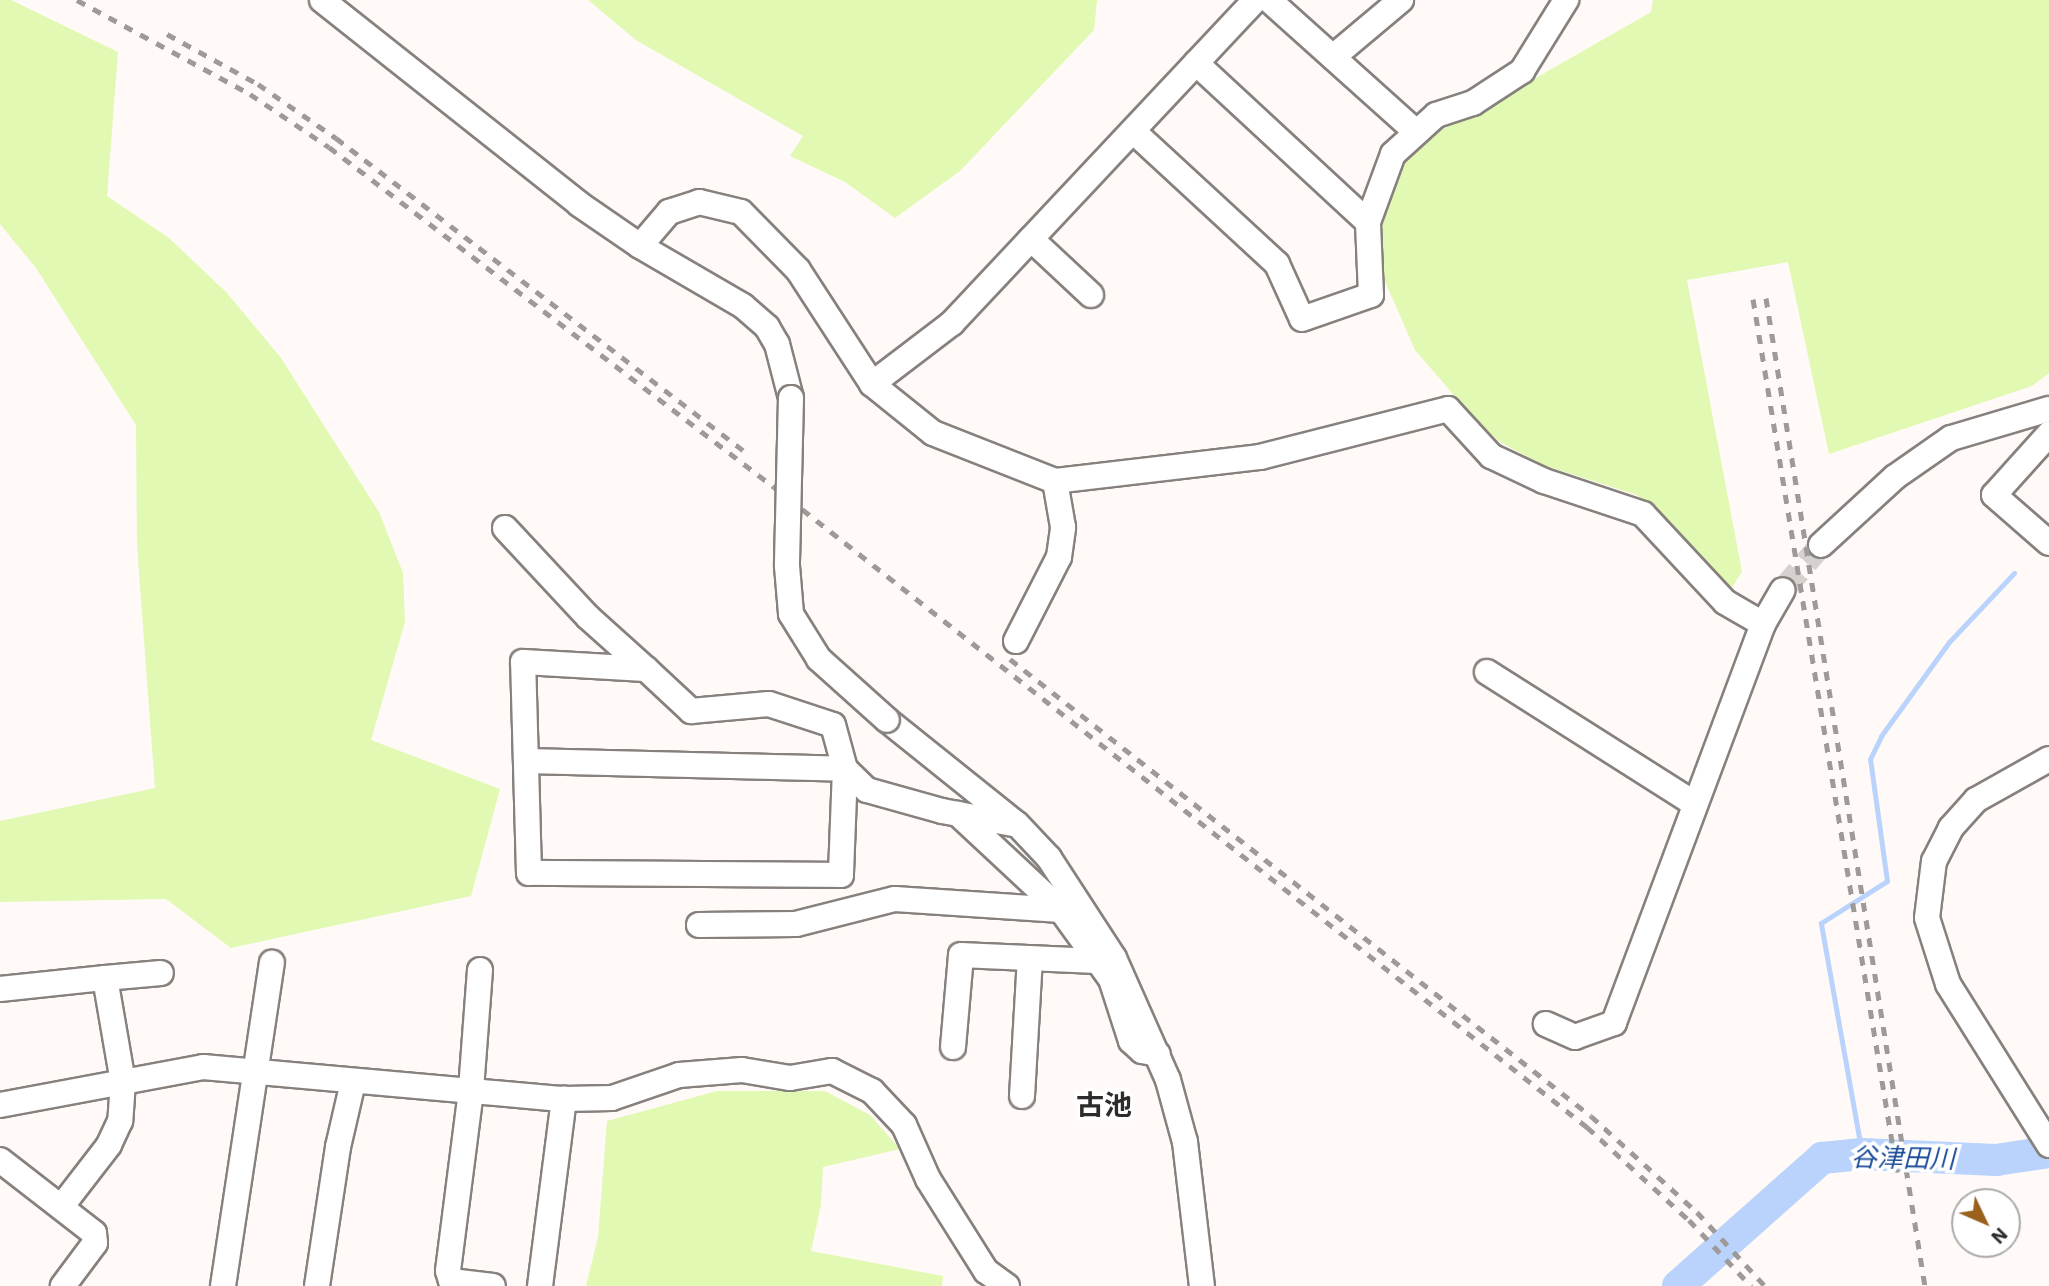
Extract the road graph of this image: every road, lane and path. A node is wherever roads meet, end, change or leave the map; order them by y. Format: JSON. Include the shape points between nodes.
{"nodes":[{"id":1,"x":321,"y":0,"type":"edge"},
{"id":2,"x":1255,"y":0,"type":"edge"},
{"id":3,"x":1269,"y":0,"type":"edge"},
{"id":4,"x":1401,"y":0,"type":"edge"},
{"id":5,"x":1566,"y":0,"type":"edge"},
{"id":6,"x":1333,"y":57,"type":"junction"},
{"id":7,"x":1196,"y":63,"type":"junction"},
{"id":8,"x":1133,"y":131,"type":"junction"},
{"id":9,"x":1415,"y":131,"type":"junction"},
{"id":10,"x":1368,"y":222,"type":"junction"},
{"id":11,"x":1031,"y":239,"type":"junction"},
{"id":12,"x":640,"y":246,"type":"junction"},
{"id":13,"x":1091,"y":295,"type":"dead end"},
{"id":14,"x":872,"y":384,"type":"junction"},
{"id":15,"x":2049,"y":409,"type":"edge"},
{"id":16,"x":2049,"y":434,"type":"edge"},
{"id":17,"x":1055,"y":481,"type":"junction"},
{"id":18,"x":505,"y":528,"type":"dead end"},
{"id":19,"x":2049,"y":543,"type":"edge"},
{"id":20,"x":1821,"y":545,"type":"tunnel mouth"},
{"id":21,"x":1783,"y":590,"type":"tunnel mouth"},
{"id":22,"x":1763,"y":624,"type":"junction"},
{"id":23,"x":1016,"y":641,"type":"dead end"},
{"id":24,"x":646,"y":669,"type":"junction"},
{"id":25,"x":1487,"y":672,"type":"dead end"},
{"id":26,"x":2049,"y":759,"type":"edge"},
{"id":27,"x":526,"y":761,"type":"junction"},
{"id":28,"x":845,"y":769,"type":"junction"},
{"id":29,"x":1695,"y":804,"type":"junction"},
{"id":30,"x":958,"y":814,"type":"junction"},
{"id":31,"x":1017,"y":824,"type":"junction"},
{"id":32,"x":1061,"y":910,"type":"junction"},
{"id":33,"x":699,"y":925,"type":"dead end"},
{"id":34,"x":1030,"y":958,"type":"junction"},
{"id":35,"x":1096,"y":961,"type":"junction"},
{"id":36,"x":272,"y":963,"type":"dead end"},
{"id":37,"x":480,"y":970,"type":"dead end"},
{"id":38,"x":161,"y":973,"type":"dead end"},
{"id":39,"x":105,"y":978,"type":"junction"},
{"id":40,"x":0,"y":989,"type":"edge"},
{"id":41,"x":1546,"y":1024,"type":"dead end"},
{"id":42,"x":953,"y":1047,"type":"dead end"},
{"id":43,"x":1158,"y":1054,"type":"junction"},
{"id":44,"x":257,"y":1075,"type":"junction"},
{"id":45,"x":123,"y":1082,"type":"junction"},
{"id":46,"x":353,"y":1082,"type":"junction"},
{"id":47,"x":471,"y":1091,"type":"junction"},
{"id":48,"x":1022,"y":1096,"type":"dead end"},
{"id":49,"x":564,"y":1099,"type":"junction"},
{"id":50,"x":0,"y":1105,"type":"edge"},
{"id":51,"x":2045,"y":1133,"type":"edge"},
{"id":52,"x":0,"y":1160,"type":"edge"},
{"id":53,"x":61,"y":1208,"type":"junction"},
{"id":54,"x":64,"y":1286,"type":"edge"},
{"id":55,"x":223,"y":1286,"type":"edge"},
{"id":56,"x":317,"y":1286,"type":"edge"},
{"id":57,"x":493,"y":1286,"type":"edge"},
{"id":58,"x":540,"y":1286,"type":"edge"},
{"id":59,"x":1007,"y":1286,"type":"edge"},
{"id":60,"x":1202,"y":1286,"type":"edge"}],
"edges":[{"from":1,"to":12,"type":"street","via":[[445,101]]},
{"from":2,"to":7,"type":"street"},
{"from":3,"to":6,"type":"street"},
{"from":4,"to":6,"type":"street"},
{"from":5,"to":9,"type":"street","via":[[1522,71],[1482,98],[1436,115]]},
{"from":6,"to":9,"type":"street"},
{"from":7,"to":8,"type":"street"},
{"from":7,"to":10,"type":"street"},
{"from":8,"to":10,"type":"street","via":[[1277,264],[1302,319],[1371,295]]},
{"from":8,"to":11,"type":"street"},
{"from":9,"to":10,"type":"street","via":[[1393,154]]},
{"from":11,"to":13,"type":"street"},
{"from":11,"to":14,"type":"street","via":[[952,323]]},
{"from":12,"to":14,"type":"street","via":[[669,212],[699,202],[741,212],[798,271]]},
{"from":12,"to":31,"type":"street","bridge":true,"via":[[724,293],[767,327],[784,361],[791,398],[787,566],[791,614],[819,659]]},
{"from":14,"to":17,"type":"street","via":[[933,433]]},
{"from":15,"to":20,"type":"street","via":[[1951,438],[1895,477]]},
{"from":16,"to":19,"type":"street","via":[[1994,495]]},
{"from":17,"to":22,"type":"street","via":[[1260,457],[1448,409],[1491,456],[1544,481],[1643,514],[1725,602]]},
{"from":17,"to":23,"type":"street","via":[[1063,527],[1059,556]]},
{"from":18,"to":24,"type":"street","via":[[588,617]]},
{"from":21,"to":22,"type":"street"},
{"from":22,"to":29,"type":"street"},
{"from":24,"to":27,"type":"street","via":[[523,662]]},
{"from":24,"to":28,"type":"street","via":[[691,711],[769,704],[834,725]]},
{"from":25,"to":29,"type":"street"},
{"from":26,"to":51,"type":"street","via":[[1976,800],[1951,828],[1934,861],[1927,918],[1948,984]]},
{"from":27,"to":28,"type":"street"},
{"from":27,"to":28,"type":"street","via":[[529,873],[841,875]]},
{"from":28,"to":30,"type":"street","via":[[867,790]]},
{"from":29,"to":41,"type":"street","via":[[1614,1023],[1575,1037]]},
{"from":30,"to":31,"type":"street"},
{"from":30,"to":32,"type":"street"},
{"from":31,"to":43,"type":"street","via":[[1064,876],[1133,994]]},
{"from":32,"to":33,"type":"street","via":[[895,899],[796,924]]},
{"from":32,"to":35,"type":"street"},
{"from":34,"to":35,"type":"street"},
{"from":34,"to":42,"type":"street","via":[[961,955]]},
{"from":34,"to":48,"type":"street"},
{"from":35,"to":43,"type":"street","via":[[1118,995],[1131,1041],[1142,1051]]},
{"from":36,"to":44,"type":"street"},
{"from":37,"to":47,"type":"street"},
{"from":38,"to":39,"type":"street"},
{"from":39,"to":40,"type":"street"},
{"from":39,"to":45,"type":"street"},
{"from":43,"to":60,"type":"street","via":[[1185,1142]]},
{"from":44,"to":45,"type":"street","via":[[203,1067]]},
{"from":44,"to":46,"type":"street"},
{"from":44,"to":55,"type":"street"},
{"from":45,"to":50,"type":"street"},
{"from":45,"to":53,"type":"street","via":[[120,1121],[109,1145]]},
{"from":46,"to":47,"type":"street"},
{"from":46,"to":56,"type":"street"},
{"from":47,"to":49,"type":"street"},
{"from":47,"to":57,"type":"street","via":[[448,1271],[451,1281]]},
{"from":49,"to":58,"type":"street"},
{"from":49,"to":59,"type":"street","via":[[612,1098],[679,1075],[742,1070],[790,1079],[832,1071],[872,1091],[904,1125],[928,1180],[986,1271]]},
{"from":52,"to":53,"type":"street"},
{"from":53,"to":54,"type":"street","via":[[94,1233],[95,1243]]}]}
